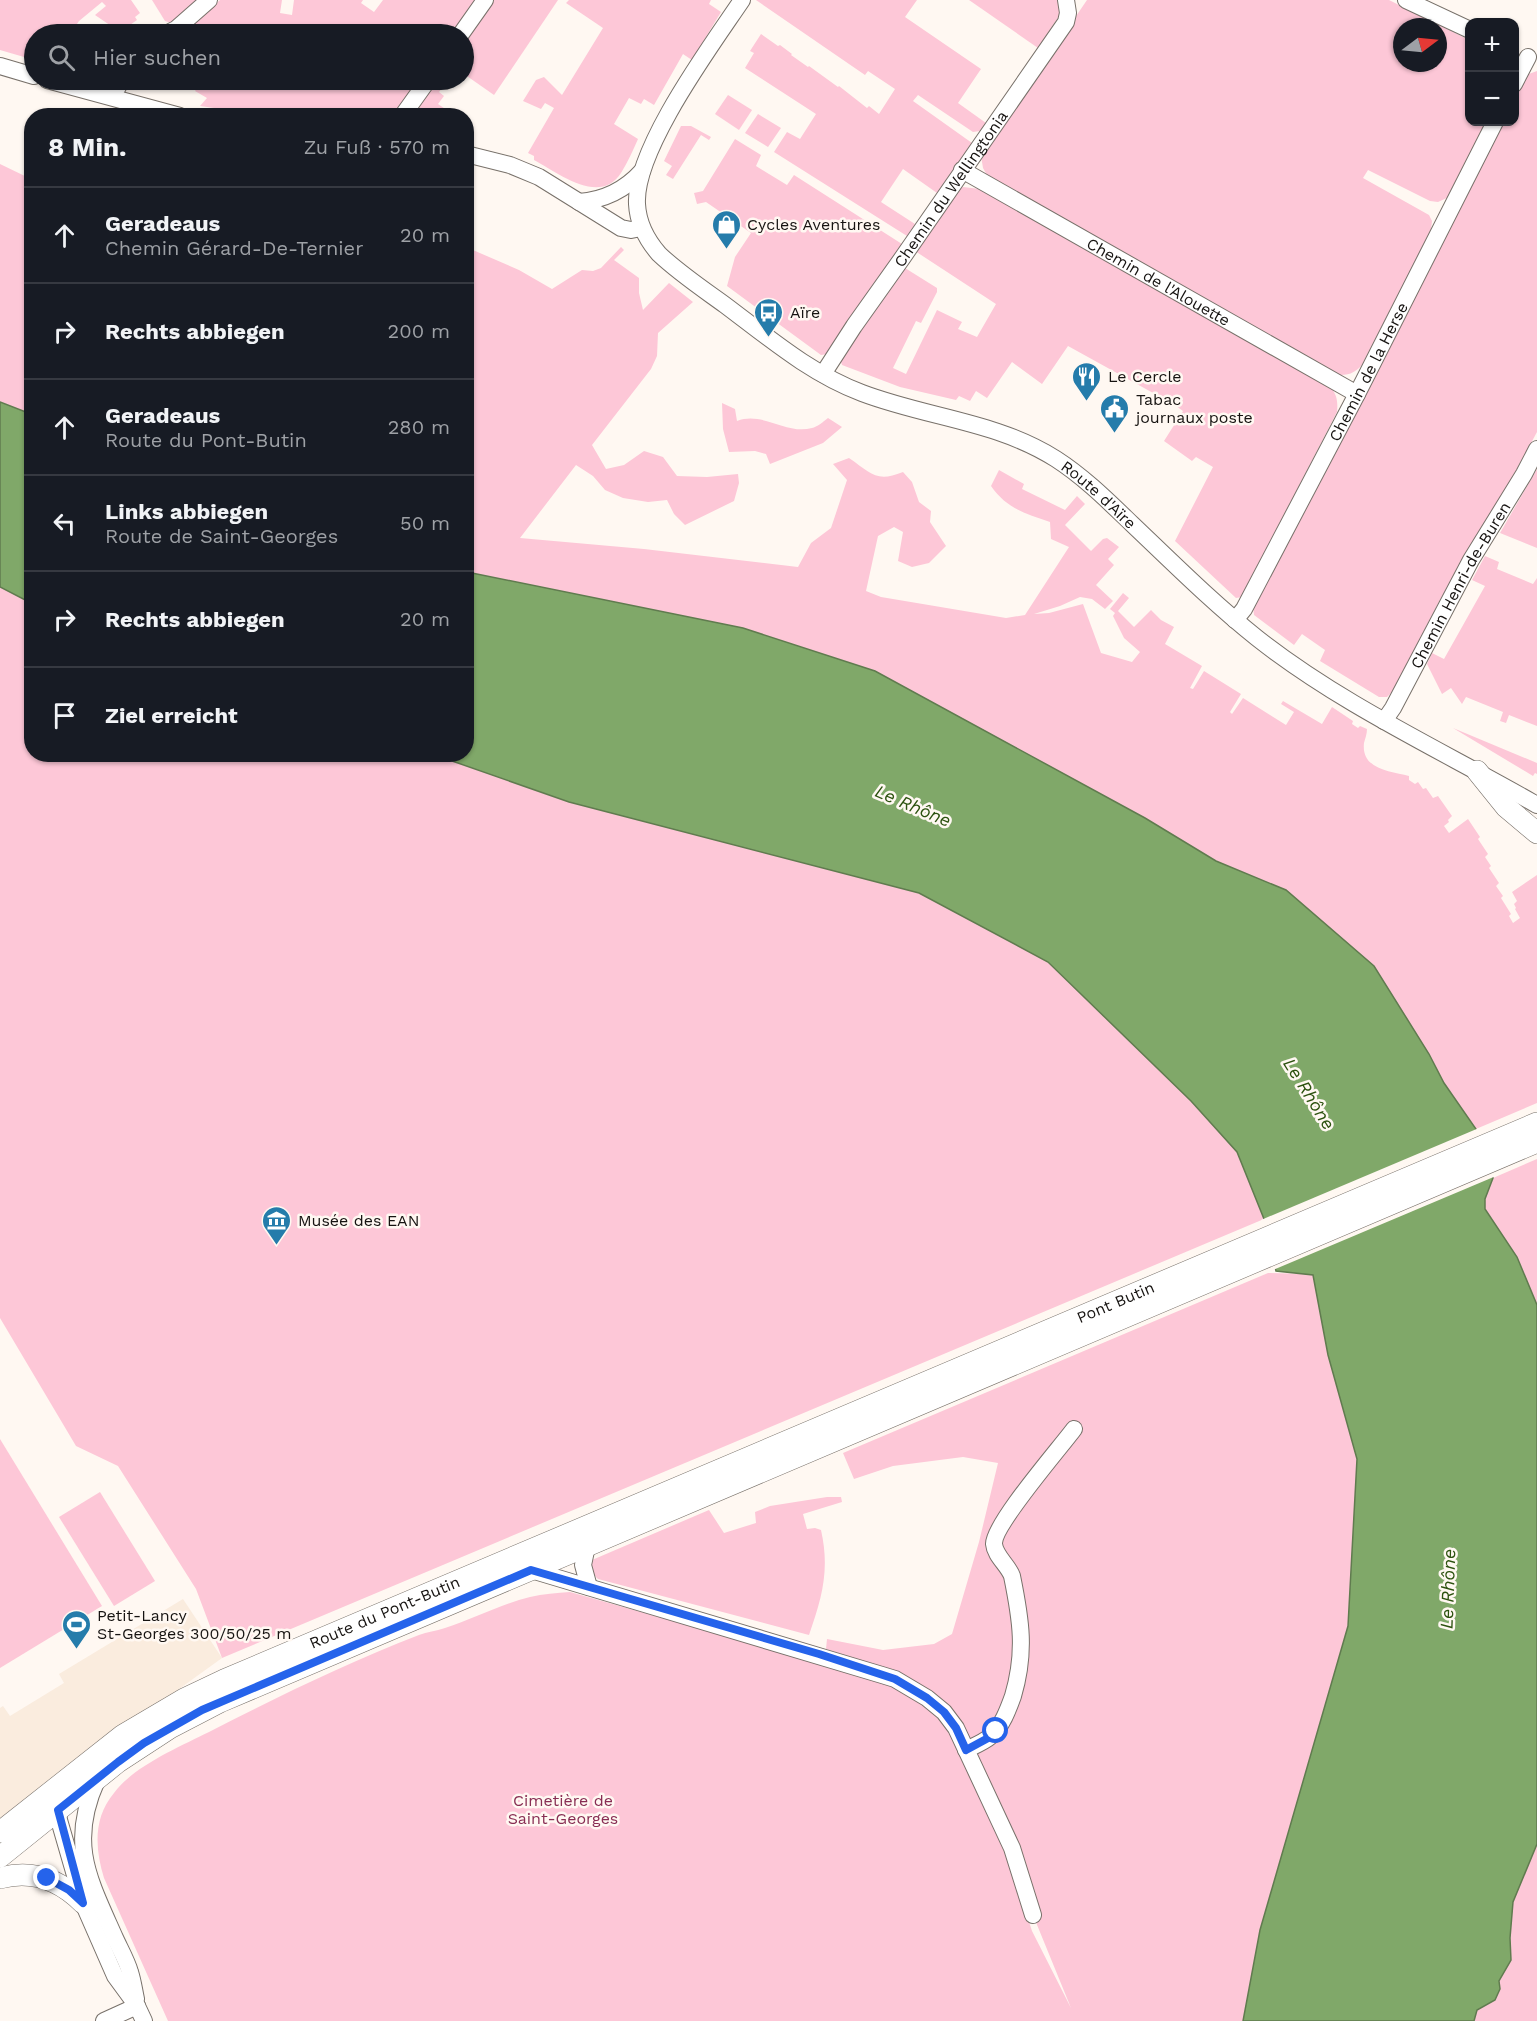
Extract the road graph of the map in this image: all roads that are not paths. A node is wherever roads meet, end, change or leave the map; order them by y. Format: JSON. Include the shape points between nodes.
{"nodes":[{"id":1,"x":209,"y":0,"type":"edge"},
{"id":2,"x":485,"y":0,"type":"edge"},
{"id":3,"x":742,"y":0,"type":"edge"},
{"id":4,"x":1066,"y":0,"type":"edge"},
{"id":5,"x":1406,"y":0,"type":"edge"},
{"id":6,"x":182,"y":24,"type":"edge"},
{"id":7,"x":468,"y":24,"type":"edge"},
{"id":8,"x":1465,"y":28,"type":"edge"},
{"id":9,"x":1527,"y":56,"type":"edge"},
{"id":10,"x":0,"y":66,"type":"edge"},
{"id":11,"x":24,"y":73,"type":"edge"},
{"id":12,"x":1519,"y":75,"type":"edge"},
{"id":13,"x":83,"y":90,"type":"edge"},
{"id":14,"x":116,"y":90,"type":"edge"},
{"id":15,"x":421,"y":90,"type":"edge"},
{"id":16,"x":112,"y":98,"type":"junction"},
{"id":17,"x":150,"y":108,"type":"edge"},
{"id":18,"x":408,"y":108,"type":"edge"},
{"id":19,"x":1493,"y":126,"type":"edge"},
{"id":20,"x":474,"y":156,"type":"edge"},
{"id":21,"x":643,"y":170,"type":"junction"},
{"id":22,"x":962,"y":170,"type":"junction"},
{"id":23,"x":579,"y":202,"type":"junction"},
{"id":24,"x":641,"y":228,"type":"junction"},
{"id":25,"x":823,"y":374,"type":"junction"},
{"id":26,"x":1357,"y":394,"type":"junction"},
{"id":27,"x":1537,"y":449,"type":"edge"},
{"id":28,"x":1235,"y":620,"type":"junction"},
{"id":29,"x":1384,"y":721,"type":"junction"},
{"id":30,"x":1477,"y":771,"type":"junction"},
{"id":31,"x":1537,"y":805,"type":"edge"},
{"id":32,"x":1537,"y":833,"type":"edge"},
{"id":33,"x":1537,"y":1123,"type":"edge"},
{"id":34,"x":1537,"y":1142,"type":"edge"},
{"id":35,"x":1074,"y":1429,"type":"dead end"},
{"id":36,"x":699,"y":1488,"type":"junction"},
{"id":37,"x":588,"y":1546,"type":"junction"},
{"id":38,"x":531,"y":1570,"type":"junction"},
{"id":39,"x":590,"y":1587,"type":"junction"},
{"id":40,"x":966,"y":1750,"type":"junction"},
{"id":41,"x":98,"y":1777,"type":"junction"},
{"id":42,"x":57,"y":1786,"type":"junction"},
{"id":43,"x":58,"y":1810,"type":"junction"},
{"id":44,"x":0,"y":1832,"type":"edge"},
{"id":45,"x":0,"y":1857,"type":"edge"},
{"id":46,"x":0,"y":1878,"type":"edge"},
{"id":47,"x":83,"y":1903,"type":"junction"},
{"id":48,"x":1033,"y":1915,"type":"dead end"},
{"id":49,"x":141,"y":2014,"type":"edge"},
{"id":50,"x":104,"y":2021,"type":"edge"}],
"edges":[{"from":1,"to":6,"type":"street"},
{"from":2,"to":7,"type":"street"},
{"from":3,"to":21,"type":"street","via":[[668,114]]},
{"from":4,"to":22,"type":"street","name":"Chemin du Wellingtonia","via":[[1066,22]]},
{"from":5,"to":8,"type":"street"},
{"from":9,"to":12,"type":"street"},
{"from":10,"to":11,"type":"street"},
{"from":13,"to":16,"type":"street"},
{"from":14,"to":16,"type":"street"},
{"from":15,"to":18,"type":"street"},
{"from":16,"to":17,"type":"street"},
{"from":19,"to":26,"type":"street","name":"Chemin de la Herse"},
{"from":20,"to":23,"type":"street","via":[[525,171]]},
{"from":21,"to":23,"type":"street","via":[[614,193]]},
{"from":21,"to":24,"type":"street","via":[[637,197]]},
{"from":22,"to":25,"type":"street","name":"Chemin du Wellingtonia"},
{"from":22,"to":26,"type":"street","name":"Chemin de l'Alouette"},
{"from":23,"to":24,"type":"street","via":[[621,228]]},
{"from":24,"to":25,"type":"street","name":"Route d'Aïre","via":[[667,262]]},
{"from":25,"to":28,"type":"street","name":"Route d'Aïre","via":[[872,396],[999,432],[1056,459],[1089,484]]},
{"from":26,"to":28,"type":"street","name":"Chemin de la Herse"},
{"from":27,"to":29,"type":"street","name":"Chemin Henri-de-Buren","via":[[1470,560]]},
{"from":28,"to":29,"type":"street","name":"Route d'Aïre","via":[[1300,669]]},
{"from":29,"to":30,"type":"street","name":"Route d'Aïre"},
{"from":30,"to":31,"type":"street","name":"Route d'Aïre"},
{"from":30,"to":32,"type":"main road","via":[[1506,807]]},
{"from":33,"to":36,"type":"main road","name":"Pont Butin"},
{"from":34,"to":36,"type":"main road","name":"Pont Butin"},
{"from":35,"to":40,"type":"street","via":[[1004,1520],[994,1540],[997,1553],[1012,1576],[1022,1631],[1021,1658],[1013,1695],[1001,1723],[990,1737]]},
{"from":36,"to":37,"type":"main road","name":"Route du Pont-Butin"},
{"from":36,"to":42,"type":"main road","name":"Route du Pont-Butin","via":[[205,1689],[123,1735]]},
{"from":37,"to":38,"type":"main road","name":"Route du Pont-Butin"},
{"from":37,"to":39,"type":"street","via":[[583,1564]]},
{"from":38,"to":39,"type":"street"},
{"from":38,"to":41,"type":"main road","name":"Route du Pont-Butin","via":[[202,1710],[144,1743]]},
{"from":39,"to":40,"type":"street","via":[[895,1679],[944,1712]]},
{"from":40,"to":48,"type":"street","via":[[1012,1848]]},
{"from":41,"to":43,"type":"main road","name":"Route du Pont-Butin"},
{"from":41,"to":49,"type":"street","via":[[84,1819],[84,1863],[130,1971]]},
{"from":42,"to":43,"type":"street"},
{"from":42,"to":44,"type":"main road","name":"Route du Pont-Butin"},
{"from":43,"to":45,"type":"main road","name":"Route du Pont-Butin"},
{"from":43,"to":47,"type":"street"},
{"from":46,"to":47,"type":"main road","via":[[47,1878]]},
{"from":47,"to":49,"type":"street","via":[[116,1976]]},
{"from":49,"to":50,"type":"street"}]}
